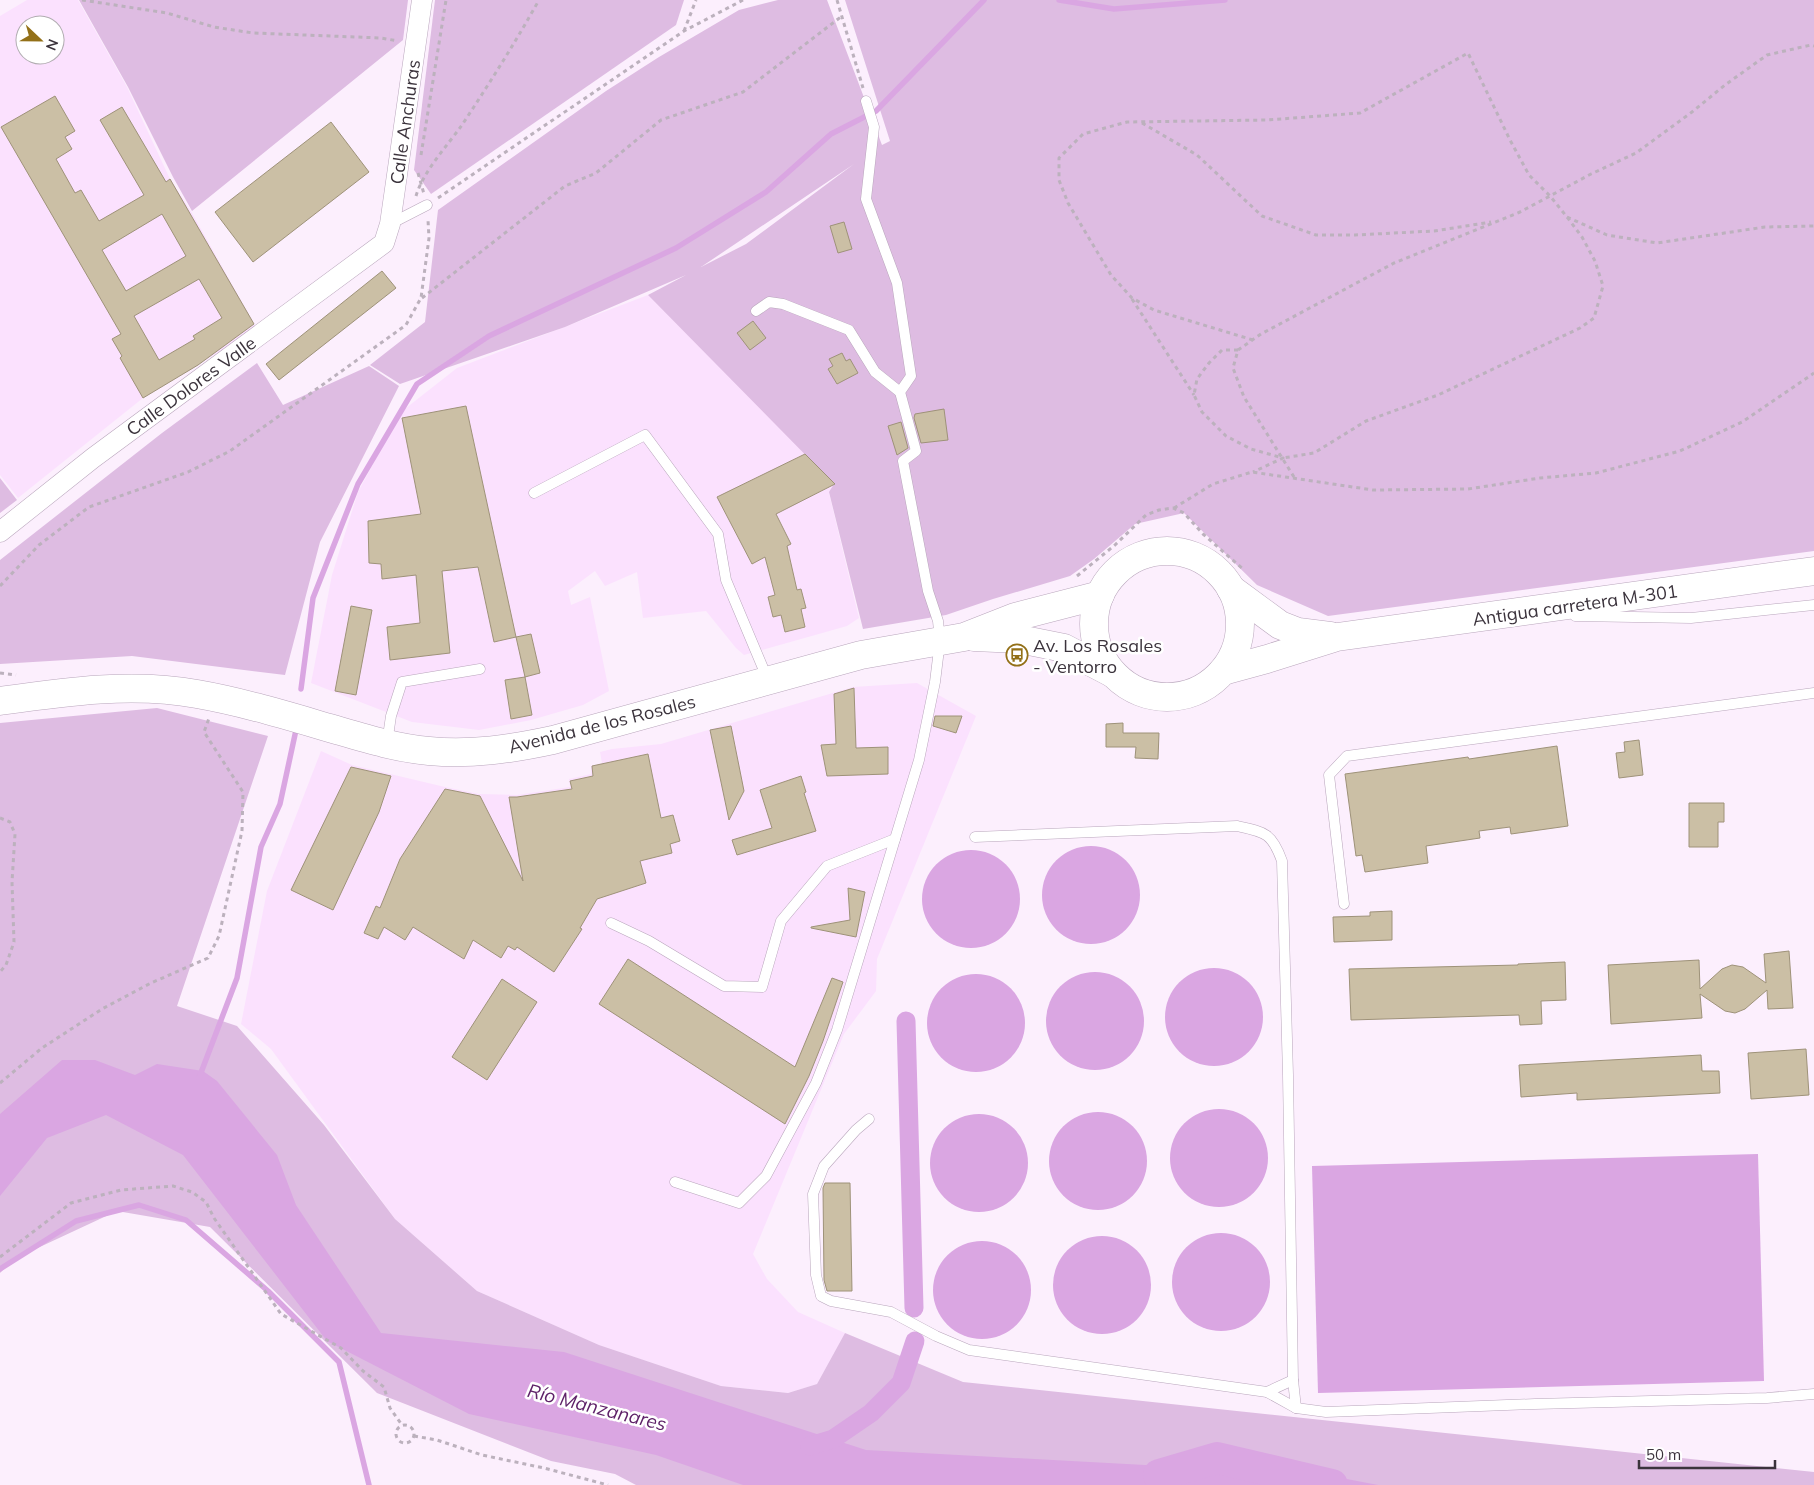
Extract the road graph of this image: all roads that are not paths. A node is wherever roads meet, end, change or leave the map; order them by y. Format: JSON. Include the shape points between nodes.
{"nodes":[{"id":1,"x":422,"y":0,"type":"edge"},
{"id":2,"x":866,"y":101,"type":"road end"},
{"id":3,"x":427,"y":205,"type":"road end"},
{"id":4,"x":390,"y":224,"type":"junction"},
{"id":5,"x":384,"y":244,"type":"joint"},
{"id":6,"x":756,"y":311,"type":"dead end"},
{"id":7,"x":900,"y":392,"type":"junction"},
{"id":8,"x":534,"y":493,"type":"dead end"},
{"id":9,"x":0,"y":532,"type":"edge"},
{"id":10,"x":1814,"y":571,"type":"edge"},
{"id":11,"x":1231,"y":589,"type":"junction"},
{"id":12,"x":1100,"y":595,"type":"junction"},
{"id":13,"x":1814,"y":605,"type":"edge"},
{"id":14,"x":1504,"y":615,"type":"junction"},
{"id":15,"x":1337,"y":637,"type":"junction"},
{"id":16,"x":952,"y":639,"type":"junction"},
{"id":17,"x":480,"y":668,"type":"dead end"},
{"id":18,"x":1223,"y":671,"type":"junction"},
{"id":19,"x":1112,"y":674,"type":"junction"},
{"id":20,"x":769,"y":681,"type":"junction"},
{"id":21,"x":1814,"y":693,"type":"edge"},
{"id":22,"x":0,"y":701,"type":"edge"},
{"id":23,"x":386,"y":744,"type":"junction"},
{"id":24,"x":975,"y":837,"type":"dead end"},
{"id":25,"x":895,"y":838,"type":"junction"},
{"id":26,"x":1344,"y":904,"type":"dead end"},
{"id":27,"x":611,"y":923,"type":"dead end"},
{"id":28,"x":869,"y":1120,"type":"dead end"},
{"id":29,"x":675,"y":1182,"type":"dead end"},
{"id":30,"x":1293,"y":1380,"type":"junction"},
{"id":31,"x":1267,"y":1392,"type":"junction"},
{"id":32,"x":1814,"y":1394,"type":"edge"},
{"id":33,"x":1296,"y":1408,"type":"junction"}],
"edges":[{"from":1,"to":4,"type":"street","name":"Calle Anchuras"},
{"from":2,"to":7,"type":"lane","via":[[874,128],[866,198],[897,283],[911,376]]},
{"from":3,"to":4,"type":"lane"},
{"from":4,"to":5,"type":"street","name":"Calle Anchuras"},
{"from":5,"to":9,"type":"street","name":"Calle Dolores Valle","via":[[93,458]]},
{"from":6,"to":7,"type":"lane","via":[[769,302],[783,304],[849,330],[875,372]]},
{"from":7,"to":16,"type":"lane","via":[[916,451],[903,461],[928,591],[938,621]]},
{"from":8,"to":20,"type":"lane","via":[[645,435],[718,534],[726,580]]},
{"from":10,"to":14,"type":"street","name":"Antigua carretera M-301"},
{"from":11,"to":12,"type":"street","via":[[1217,571],[1198,558],[1175,551],[1152,552],[1130,561],[1112,575]]},
{"from":11,"to":15,"type":"street","name":"Antigua carretera M-301","via":[[1280,624],[1298,632]]},
{"from":11,"to":18,"type":"street","via":[[1238,610],[1239,631],[1234,652]]},
{"from":12,"to":16,"type":"street","name":"Avenida de los Rosales","via":[[1014,616]]},
{"from":12,"to":19,"type":"street","via":[[1094,615],[1095,636],[1101,656]]},
{"from":13,"to":14,"type":"lane","via":[[1691,618]]},
{"from":14,"to":15,"type":"street","name":"Antigua carretera M-301"},
{"from":15,"to":18,"type":"street","name":"Antigua carretera M-301"},
{"from":16,"to":19,"type":"street","name":"Avenida de los Rosales","via":[[1020,639],[1064,648]]},
{"from":16,"to":20,"type":"street","name":"Avenida de los Rosales","via":[[861,655]]},
{"from":16,"to":25,"type":"lane","via":[[936,682],[919,760]]},
{"from":17,"to":23,"type":"lane","via":[[402,682]]},
{"from":18,"to":19,"type":"street","via":[[1204,687],[1181,696],[1156,696],[1132,689]]},
{"from":20,"to":23,"type":"street","name":"Avenida de los Rosales","via":[[511,749],[472,753],[428,751]]},
{"from":21,"to":26,"type":"lane","via":[[1346,756],[1329,775]]},
{"from":22,"to":23,"type":"street","name":"Avenida de los Rosales","via":[[45,694],[164,689],[255,706]]},
{"from":24,"to":30,"type":"lane","via":[[1237,826],[1258,830],[1275,842],[1282,860]]},
{"from":25,"to":27,"type":"lane","via":[[827,866],[781,921],[762,987],[724,986],[649,941]]},
{"from":25,"to":29,"type":"lane","via":[[837,1030],[816,1083],[766,1176],[739,1203]]},
{"from":28,"to":31,"type":"lane","via":[[824,1166],[813,1194],[816,1275],[821,1296],[831,1301],[891,1312],[969,1350]]},
{"from":30,"to":31,"type":"lane"},
{"from":30,"to":33,"type":"lane"},
{"from":31,"to":33,"type":"lane"},
{"from":32,"to":33,"type":"lane","via":[[1326,1412]]}]}
